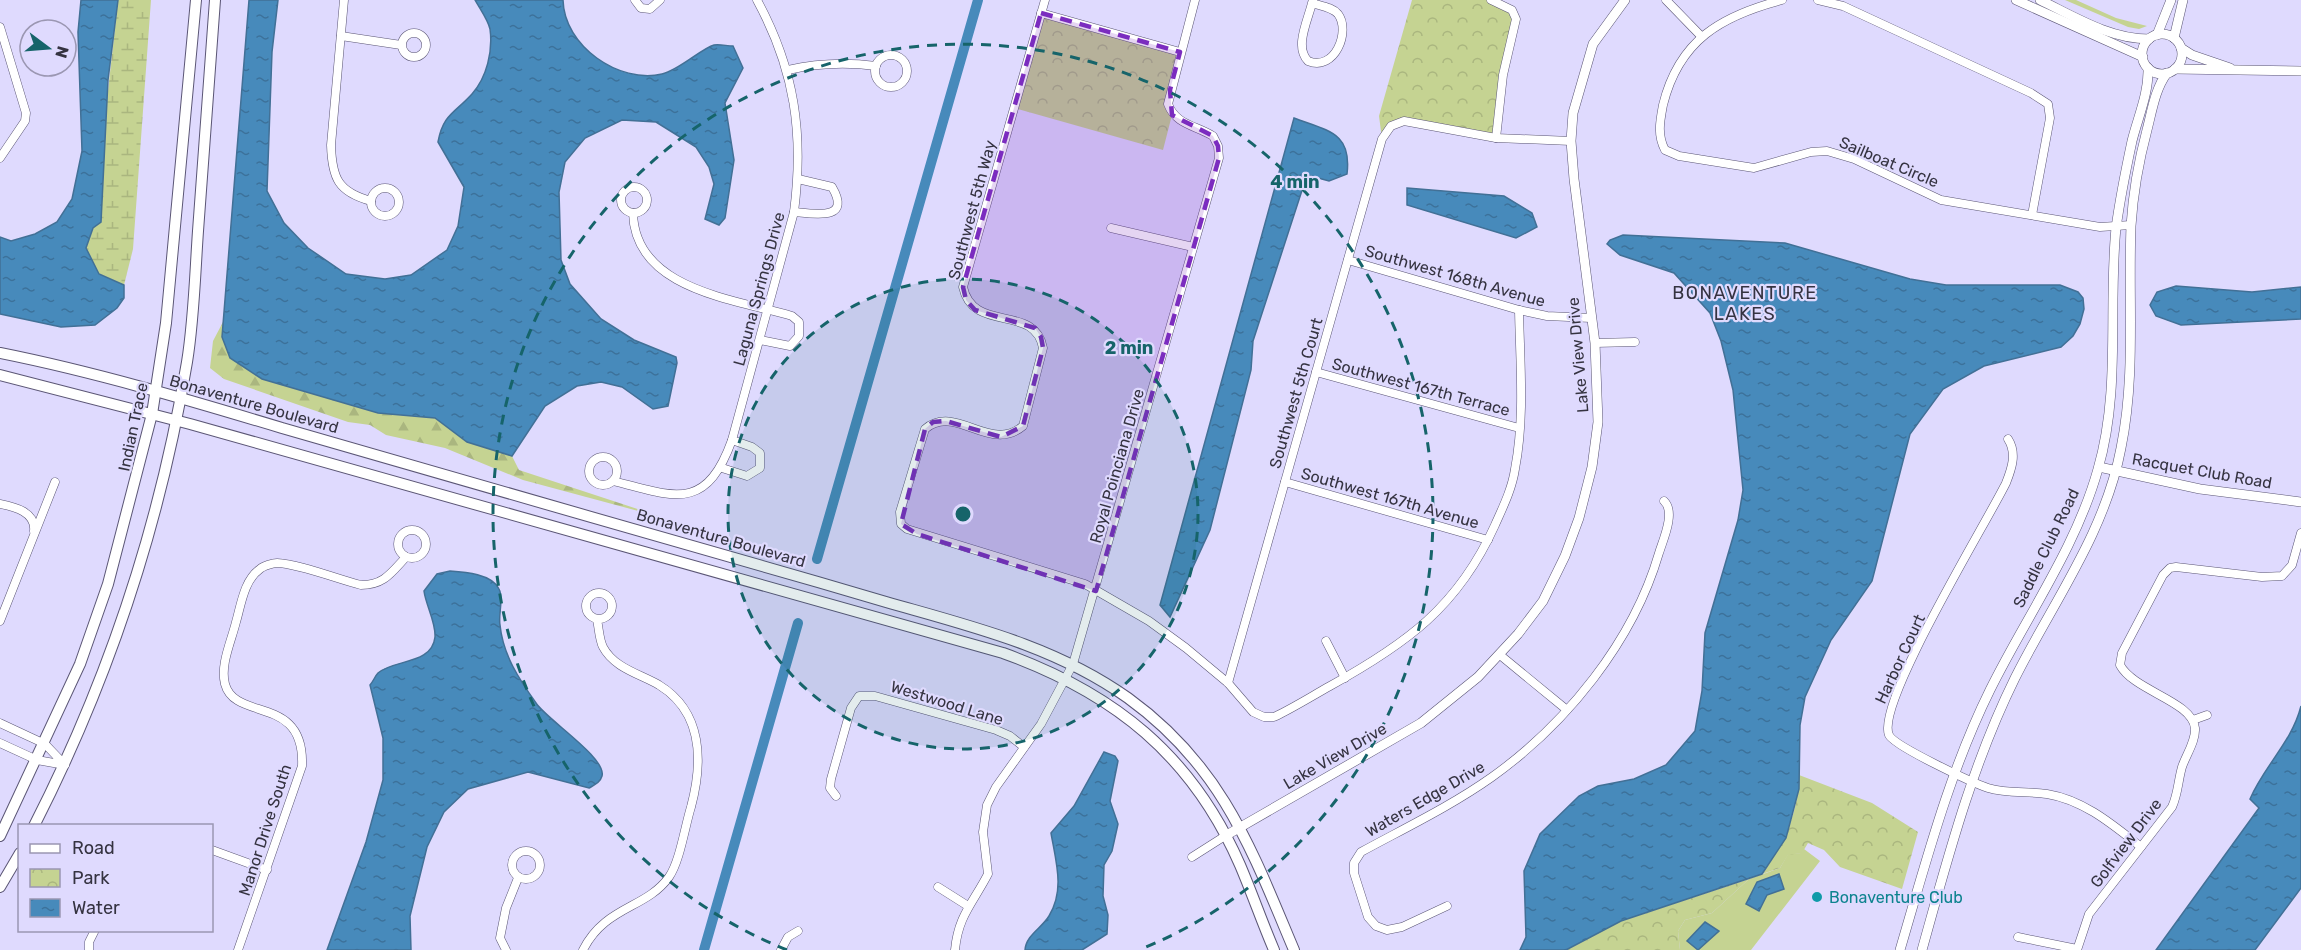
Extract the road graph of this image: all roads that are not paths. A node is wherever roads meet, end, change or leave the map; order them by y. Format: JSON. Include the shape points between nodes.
{"nodes":[{"id":1,"x":195,"y":0,"type":"edge"},
{"id":2,"x":215,"y":0,"type":"edge"},
{"id":3,"x":344,"y":0,"type":"edge"},
{"id":4,"x":635,"y":0,"type":"edge"},
{"id":5,"x":660,"y":0,"type":"edge"},
{"id":6,"x":757,"y":0,"type":"edge"},
{"id":7,"x":1045,"y":0,"type":"edge"},
{"id":8,"x":1195,"y":0,"type":"edge"},
{"id":9,"x":1491,"y":0,"type":"edge"},
{"id":10,"x":1625,"y":0,"type":"edge"},
{"id":11,"x":1666,"y":0,"type":"edge"},
{"id":12,"x":1782,"y":0,"type":"edge"},
{"id":13,"x":1818,"y":0,"type":"edge"},
{"id":14,"x":2016,"y":0,"type":"edge"},
{"id":15,"x":2040,"y":0,"type":"edge"},
{"id":16,"x":2171,"y":0,"type":"edge"},
{"id":17,"x":2183,"y":0,"type":"edge"},
{"id":18,"x":1312,"y":2,"type":"edge"},
{"id":19,"x":1041,"y":13,"type":"junction"},
{"id":20,"x":0,"y":27,"type":"edge"},
{"id":21,"x":341,"y":36,"type":"junction"},
{"id":22,"x":1701,"y":36,"type":"junction"},
{"id":23,"x":2153,"y":37,"type":"junction"},
{"id":24,"x":2174,"y":38,"type":"junction"},
{"id":25,"x":401,"y":45,"type":"dead end"},
{"id":26,"x":2181,"y":48,"type":"junction"},
{"id":27,"x":1180,"y":52,"type":"junction"},
{"id":28,"x":2143,"y":57,"type":"junction"},
{"id":29,"x":876,"y":66,"type":"junction"},
{"id":30,"x":2148,"y":68,"type":"junction"},
{"id":31,"x":788,"y":70,"type":"junction"},
{"id":32,"x":2238,"y":70,"type":"junction"},
{"id":33,"x":2171,"y":71,"type":"junction"},
{"id":34,"x":2301,"y":71,"type":"edge"},
{"id":35,"x":1496,"y":138,"type":"junction"},
{"id":36,"x":1571,"y":141,"type":"junction"},
{"id":37,"x":1,"y":156,"type":"edge"},
{"id":38,"x":798,"y":179,"type":"junction"},
{"id":39,"x":371,"y":201,"type":"dead end"},
{"id":40,"x":794,"y":212,"type":"junction"},
{"id":41,"x":633,"y":213,"type":"dead end"},
{"id":42,"x":2032,"y":215,"type":"junction"},
{"id":43,"x":2131,"y":225,"type":"junction"},
{"id":44,"x":2116,"y":226,"type":"junction"},
{"id":45,"x":1111,"y":228,"type":"dead end"},
{"id":46,"x":1193,"y":247,"type":"junction"},
{"id":47,"x":1348,"y":260,"type":"junction"},
{"id":48,"x":768,"y":309,"type":"junction"},
{"id":49,"x":1519,"y":310,"type":"junction"},
{"id":50,"x":1591,"y":318,"type":"junction"},
{"id":51,"x":760,"y":340,"type":"junction"},
{"id":52,"x":1635,"y":342,"type":"dead end"},
{"id":53,"x":1594,"y":343,"type":"junction"},
{"id":54,"x":0,"y":353,"type":"edge"},
{"id":55,"x":1316,"y":372,"type":"junction"},
{"id":56,"x":0,"y":375,"type":"edge"},
{"id":57,"x":157,"y":392,"type":"junction"},
{"id":58,"x":180,"y":398,"type":"junction"},
{"id":59,"x":152,"y":414,"type":"junction"},
{"id":60,"x":176,"y":420,"type":"junction"},
{"id":61,"x":1519,"y":428,"type":"junction"},
{"id":62,"x":2008,"y":439,"type":"dead end"},
{"id":63,"x":732,"y":440,"type":"junction"},
{"id":64,"x":2099,"y":467,"type":"junction"},
{"id":65,"x":722,"y":468,"type":"junction"},
{"id":66,"x":2116,"y":471,"type":"junction"},
{"id":67,"x":613,"y":481,"type":"dead end"},
{"id":68,"x":55,"y":482,"type":"dead end"},
{"id":69,"x":1285,"y":482,"type":"junction"},
{"id":70,"x":1664,"y":501,"type":"dead end"},
{"id":71,"x":2301,"y":502,"type":"edge"},
{"id":72,"x":0,"y":504,"type":"edge"},
{"id":73,"x":2301,"y":533,"type":"edge"},
{"id":74,"x":33,"y":537,"type":"junction"},
{"id":75,"x":1488,"y":540,"type":"junction"},
{"id":76,"x":406,"y":557,"type":"dead end"},
{"id":77,"x":1096,"y":591,"type":"junction"},
{"id":78,"x":597,"y":620,"type":"dead end"},
{"id":79,"x":0,"y":621,"type":"edge"},
{"id":80,"x":1326,"y":641,"type":"dead end"},
{"id":81,"x":1500,"y":655,"type":"junction"},
{"id":82,"x":1073,"y":664,"type":"junction"},
{"id":83,"x":1065,"y":678,"type":"junction"},
{"id":84,"x":1346,"y":678,"type":"junction"},
{"id":85,"x":1228,"y":683,"type":"junction"},
{"id":86,"x":1567,"y":710,"type":"junction"},
{"id":87,"x":2207,"y":714,"type":"dead end"},
{"id":88,"x":2193,"y":720,"type":"junction"},
{"id":89,"x":0,"y":723,"type":"edge"},
{"id":90,"x":0,"y":743,"type":"edge"},
{"id":91,"x":45,"y":744,"type":"junction"},
{"id":92,"x":1024,"y":747,"type":"junction"},
{"id":93,"x":37,"y":760,"type":"junction"},
{"id":94,"x":65,"y":765,"type":"junction"},
{"id":95,"x":1954,"y":773,"type":"junction"},
{"id":96,"x":1971,"y":781,"type":"junction"},
{"id":97,"x":836,"y":796,"type":"dead end"},
{"id":98,"x":35,"y":824,"type":"edge"},
{"id":99,"x":1241,"y":828,"type":"junction"},
{"id":100,"x":0,"y":836,"type":"edge"},
{"id":101,"x":1225,"y":836,"type":"junction"},
{"id":102,"x":2141,"y":847,"type":"junction"},
{"id":103,"x":213,"y":850,"type":"edge"},
{"id":104,"x":18,"y":857,"type":"edge"},
{"id":105,"x":1192,"y":857,"type":"dead end"},
{"id":106,"x":267,"y":870,"type":"junction"},
{"id":107,"x":518,"y":878,"type":"dead end"},
{"id":108,"x":938,"y":886,"type":"dead end"},
{"id":109,"x":0,"y":887,"type":"edge"},
{"id":110,"x":968,"y":906,"type":"junction"},
{"id":111,"x":1447,"y":906,"type":"dead end"},
{"id":112,"x":798,"y":931,"type":"dead end"},
{"id":113,"x":94,"y":932,"type":"edge"},
{"id":114,"x":2018,"y":937,"type":"dead end"},
{"id":115,"x":89,"y":950,"type":"edge"},
{"id":116,"x":238,"y":950,"type":"edge"},
{"id":117,"x":506,"y":950,"type":"edge"},
{"id":118,"x":583,"y":950,"type":"edge"},
{"id":119,"x":781,"y":950,"type":"edge"},
{"id":120,"x":955,"y":950,"type":"edge"},
{"id":121,"x":1274,"y":950,"type":"edge"},
{"id":122,"x":1294,"y":950,"type":"edge"},
{"id":123,"x":1900,"y":950,"type":"edge"},
{"id":124,"x":1922,"y":950,"type":"edge"},
{"id":125,"x":2077,"y":950,"type":"edge"}],
"edges":[{"from":1,"to":57,"type":"main road","name":"Indian Trace"},
{"from":2,"to":58,"type":"main road","via":[[194,296]]},
{"from":3,"to":21,"type":"street"},
{"from":4,"to":5,"type":"street","via":[[641,8],[650,9]]},
{"from":6,"to":31,"type":"street","name":"Laguna Springs Drive"},
{"from":7,"to":19,"type":"street","name":"Southwest 5th Way"},
{"from":8,"to":27,"type":"street","name":"Royal Poinciana Drive"},
{"from":9,"to":35,"type":"street","via":[[1512,10],[1516,19],[1503,75]]},
{"from":10,"to":36,"type":"street","name":"Lake View Drive","via":[[1593,44],[1573,113]]},
{"from":11,"to":22,"type":"street"},
{"from":12,"to":22,"type":"street","name":"Sailboat Circle","via":[[1742,10]]},
{"from":13,"to":42,"type":"street","via":[[1843,6],[2048,104],[2050,118]]},
{"from":14,"to":28,"type":"street"},
{"from":15,"to":23,"type":"street","via":[[2109,32],[2132,39]]},
{"from":16,"to":23,"type":"street"},
{"from":17,"to":24,"type":"street"},
{"from":18,"to":18,"type":"street","via":[[1301,47],[1308,61],[1322,63],[1336,52],[1340,18],[1334,10]]},
{"from":19,"to":27,"type":"street"},
{"from":19,"to":77,"type":"street","name":"Southwest 5th Way","via":[[963,287],[966,300],[975,310],[1035,328],[1041,337],[1043,348],[1023,426],[1014,434],[1001,437],[946,421],[933,422],[925,429],[900,513],[901,524],[916,534],[1084,584]]},
{"from":20,"to":37,"type":"street","via":[[26,113],[25,121]]},
{"from":21,"to":25,"type":"street"},
{"from":21,"to":39,"type":"street","via":[[332,168],[351,195]]},
{"from":22,"to":42,"type":"street","name":"Sailboat Circle","via":[[1676,68],[1666,93],[1659,124],[1665,150],[1679,156],[1754,168],[1827,151],[1854,159],[1941,200]]},
{"from":23,"to":24,"type":"street"},
{"from":23,"to":28,"type":"street"},
{"from":24,"to":26,"type":"street"},
{"from":26,"to":32,"type":"street","via":[[2192,56]]},
{"from":26,"to":33,"type":"street","via":[[2181,59]]},
{"from":27,"to":46,"type":"street","name":"Royal Poinciana Drive","via":[[1168,104],[1172,115],[1213,136],[1219,158]]},
{"from":28,"to":30,"type":"street"},
{"from":29,"to":29,"type":"street","via":[[876,77],[883,85],[899,85],[906,76],[906,66],[896,56],[882,58]]},
{"from":29,"to":31,"type":"street","via":[[844,62]]},
{"from":30,"to":33,"type":"street","via":[[2160,74]]},
{"from":30,"to":44,"type":"street","name":"Saddle Club Road"},
{"from":31,"to":38,"type":"street","name":"Laguna Springs Drive","via":[[797,118]]},
{"from":32,"to":33,"type":"street"},
{"from":32,"to":34,"type":"street"},
{"from":33,"to":43,"type":"street","name":"Saddle Club Road","via":[[2157,94],[2144,142]]},
{"from":35,"to":36,"type":"street"},
{"from":35,"to":47,"type":"street","name":"Southwest 5th Court","via":[[1404,121],[1391,126],[1382,139]]},
{"from":36,"to":50,"type":"street","name":"Lake View Drive"},
{"from":38,"to":40,"type":"street","name":"Laguna Springs Drive"},
{"from":38,"to":40,"type":"street","via":[[832,186],[838,197],[837,206],[824,215]]},
{"from":40,"to":48,"type":"street","name":"Laguna Springs Drive"},
{"from":41,"to":48,"type":"street","via":[[633,231],[639,244],[677,281]]},
{"from":42,"to":44,"type":"street","name":"Sailboat Circle","via":[[2100,227]]},
{"from":43,"to":44,"type":"street","name":"Sailboat Circle"},
{"from":43,"to":66,"type":"street","name":"Saddle Club Road","via":[[2130,385]]},
{"from":44,"to":64,"type":"street","name":"Saddle Club Road","via":[[2111,399]]},
{"from":45,"to":46,"type":"street"},
{"from":46,"to":77,"type":"street","name":"Royal Poinciana Drive"},
{"from":47,"to":49,"type":"street","name":"Southwest 168th Avenue"},
{"from":47,"to":55,"type":"street","name":"Southwest 5th Court"},
{"from":48,"to":51,"type":"street","name":"Laguna Springs Drive"},
{"from":48,"to":51,"type":"street","via":[[792,316],[801,330],[790,346]]},
{"from":49,"to":50,"type":"street","name":"Southwest 168th Avenue"},
{"from":49,"to":61,"type":"street"},
{"from":50,"to":53,"type":"street","name":"Lake View Drive"},
{"from":51,"to":63,"type":"street","name":"Laguna Springs Drive"},
{"from":52,"to":53,"type":"street"},
{"from":53,"to":81,"type":"street","name":"Lake View Drive","via":[[1598,422],[1579,518],[1543,601]]},
{"from":54,"to":57,"type":"main road","name":"Bonaventure Boulevard"},
{"from":55,"to":61,"type":"street","name":"Southwest 167th Terrace"},
{"from":55,"to":69,"type":"street","name":"Southwest 5th Court"},
{"from":56,"to":59,"type":"main road"},
{"from":57,"to":58,"type":"main road","name":"Bonaventure Boulevard"},
{"from":57,"to":59,"type":"main road","name":"Indian Trace"},
{"from":58,"to":60,"type":"main road"},
{"from":58,"to":82,"type":"main road","name":"Bonaventure Boulevard","via":[[996,634]]},
{"from":59,"to":60,"type":"main road"},
{"from":59,"to":91,"type":"main road","name":"Indian Trace","via":[[108,584],[80,664]]},
{"from":60,"to":83,"type":"main road","via":[[1003,653]]},
{"from":60,"to":94,"type":"main road","via":[[148,540],[100,683]]},
{"from":61,"to":75,"type":"street","via":[[1515,470],[1507,499]]},
{"from":62,"to":95,"type":"street","name":"Harbor Court","via":[[2013,446],[2013,459],[2006,483],[1920,641],[1887,718],[1890,738]]},
{"from":63,"to":65,"type":"street","name":"Laguna Springs Drive"},
{"from":63,"to":65,"type":"street","via":[[760,453],[760,468],[747,476]]},
{"from":64,"to":66,"type":"street","name":"Racquet Club Road"},
{"from":64,"to":95,"type":"street","name":"Saddle Club Road","via":[[2080,518],[1990,690]]},
{"from":65,"to":67,"type":"street","name":"Laguna Springs Drive","via":[[704,487],[684,496]]},
{"from":66,"to":71,"type":"street","name":"Racquet Club Road","via":[[2200,489]]},
{"from":66,"to":96,"type":"street","name":"Saddle Club Road","via":[[2093,534],[2015,678]]},
{"from":68,"to":74,"type":"street"},
{"from":69,"to":75,"type":"street","name":"Southwest 167th Avenue"},
{"from":69,"to":85,"type":"street","name":"Southwest 5th Court"},
{"from":70,"to":86,"type":"street","name":"Waters Edge Drive","via":[[1668,521],[1647,585],[1618,640]]},
{"from":72,"to":74,"type":"street","via":[[30,516],[35,525]]},
{"from":73,"to":88,"type":"street","via":[[2292,565],[2282,576],[2176,567],[2163,575],[2122,653],[2120,665],[2134,682],[2181,707]]},
{"from":74,"to":79,"type":"street"},
{"from":75,"to":84,"type":"street","via":[[1474,566],[1436,615]]},
{"from":76,"to":106,"type":"street","name":"Manor Drive South","via":[[376,585],[361,585],[275,562],[259,569],[246,586],[222,672],[226,688],[237,700],[280,717],[295,728],[303,746],[302,766]]},
{"from":77,"to":82,"type":"street","name":"Royal Poinciana Drive"},
{"from":77,"to":85,"type":"street","via":[[1149,621]]},
{"from":78,"to":118,"type":"street","via":[[602,646],[610,657],[680,702],[694,726],[698,780],[670,876],[655,891],[613,914]]},
{"from":80,"to":84,"type":"street"},
{"from":81,"to":86,"type":"street"},
{"from":81,"to":99,"type":"street","name":"Lake View Drive","via":[[1421,723]]},
{"from":82,"to":83,"type":"street","name":"Royal Poinciana Drive"},
{"from":82,"to":99,"type":"main road","name":"Bonaventure Boulevard","via":[[1128,698],[1177,740],[1196,760]]},
{"from":83,"to":92,"type":"street","name":"Royal Poinciana Drive"},
{"from":83,"to":101,"type":"main road","via":[[1146,732],[1183,771]]},
{"from":84,"to":85,"type":"street","via":[[1280,714],[1264,717],[1252,712]]},
{"from":86,"to":111,"type":"street","name":"Waters Edge Drive","via":[[1492,777],[1361,852],[1354,863],[1368,917],[1376,926],[1387,930],[1402,927]]},
{"from":87,"to":88,"type":"street"},
{"from":88,"to":102,"type":"street","name":"Golfview Drive","via":[[2193,739],[2177,796]]},
{"from":89,"to":91,"type":"street"},
{"from":90,"to":93,"type":"street"},
{"from":91,"to":93,"type":"main road","name":"Indian Trace"},
{"from":91,"to":94,"type":"street"},
{"from":92,"to":97,"type":"street","name":"Westwood Lane","via":[[996,730],[875,696],[859,696],[851,708],[830,783]]},
{"from":92,"to":110,"type":"street","name":"Royal Poinciana Drive","via":[[987,805],[983,832],[988,874]]},
{"from":93,"to":94,"type":"street"},
{"from":93,"to":100,"type":"main road","name":"Indian Trace"},
{"from":94,"to":98,"type":"main road"},
{"from":95,"to":96,"type":"street","name":"Harbor Court"},
{"from":95,"to":123,"type":"street","name":"Saddle Club Road"},
{"from":96,"to":102,"type":"street","name":"Harbor Court","via":[[1998,791],[2064,798],[2088,809]]},
{"from":96,"to":124,"type":"street","name":"Saddle Club Road"},
{"from":99,"to":101,"type":"street","name":"Lake View Drive"},
{"from":99,"to":122,"type":"main road","name":"Bonaventure Boulevard"},
{"from":101,"to":105,"type":"street"},
{"from":101,"to":121,"type":"main road"},
{"from":102,"to":125,"type":"street","name":"Golfview Drive","via":[[2089,914]]},
{"from":103,"to":106,"type":"street"},
{"from":104,"to":109,"type":"main road"},
{"from":106,"to":116,"type":"street","name":"Manor Drive South"},
{"from":107,"to":117,"type":"street","via":[[500,938]]},
{"from":108,"to":110,"type":"street"},
{"from":110,"to":120,"type":"street","name":"Royal Poinciana Drive","via":[[957,932]]},
{"from":112,"to":119,"type":"street"},
{"from":113,"to":115,"type":"street"},
{"from":114,"to":125,"type":"street","name":"Golfview Drive"}]}
